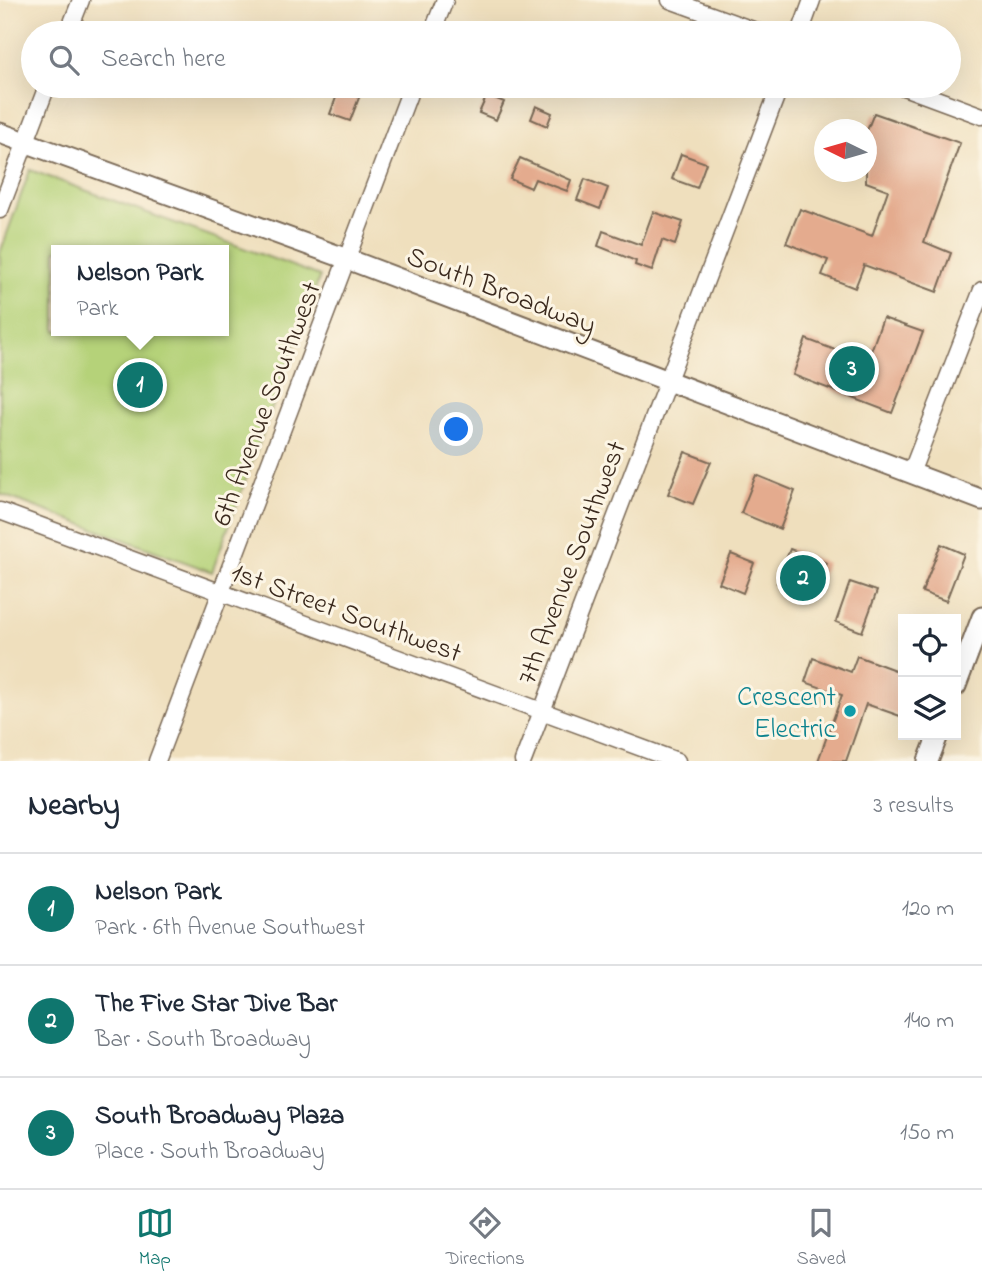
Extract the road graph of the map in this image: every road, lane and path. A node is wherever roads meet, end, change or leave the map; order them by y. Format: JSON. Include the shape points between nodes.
{"nodes":[{"id":1,"x":80,"y":0,"type":"edge"},
{"id":2,"x":445,"y":0,"type":"edge"},
{"id":3,"x":670,"y":0,"type":"edge"},
{"id":4,"x":812,"y":0,"type":"edge"},
{"id":5,"x":72,"y":21,"type":"edge"},
{"id":6,"x":437,"y":21,"type":"edge"},
{"id":7,"x":728,"y":21,"type":"edge"},
{"id":8,"x":804,"y":21,"type":"edge"},
{"id":9,"x":42,"y":98,"type":"edge"},
{"id":10,"x":407,"y":98,"type":"edge"},
{"id":11,"x":775,"y":98,"type":"edge"},
{"id":12,"x":933,"y":98,"type":"edge"},
{"id":13,"x":982,"y":116,"type":"edge"},
{"id":14,"x":0,"y":133,"type":"edge"},
{"id":15,"x":25,"y":143,"type":"junction"},
{"id":16,"x":0,"y":210,"type":"edge"},
{"id":17,"x":347,"y":259,"type":"junction"},
{"id":18,"x":982,"y":290,"type":"edge"},
{"id":19,"x":666,"y":382,"type":"junction"},
{"id":20,"x":911,"y":473,"type":"junction"},
{"id":21,"x":982,"y":500,"type":"edge"},
{"id":22,"x":0,"y":511,"type":"edge"},
{"id":23,"x":221,"y":593,"type":"junction"},
{"id":24,"x":982,"y":617,"type":"edge"},
{"id":25,"x":960,"y":677,"type":"edge"},
{"id":26,"x":542,"y":710,"type":"junction"},
{"id":27,"x":935,"y":740,"type":"edge"},
{"id":28,"x":157,"y":761,"type":"edge"},
{"id":29,"x":523,"y":761,"type":"edge"},
{"id":30,"x":677,"y":761,"type":"edge"},
{"id":31,"x":928,"y":761,"type":"edge"}],
"edges":[{"from":1,"to":5,"type":"street"},
{"from":2,"to":6,"type":"street"},
{"from":3,"to":7,"type":"street"},
{"from":4,"to":8,"type":"street"},
{"from":9,"to":15,"type":"street"},
{"from":10,"to":17,"type":"street","name":"6th Avenue Southwest"},
{"from":11,"to":19,"type":"street","name":"7th Avenue Southwest"},
{"from":12,"to":13,"type":"street"},
{"from":14,"to":15,"type":"street","name":"South Broadway"},
{"from":15,"to":16,"type":"street"},
{"from":15,"to":17,"type":"street","name":"South Broadway"},
{"from":17,"to":19,"type":"street","name":"South Broadway"},
{"from":17,"to":23,"type":"street","name":"6th Avenue Southwest"},
{"from":18,"to":20,"type":"street"},
{"from":19,"to":20,"type":"street","name":"South Broadway"},
{"from":19,"to":26,"type":"street","name":"7th Avenue Southwest"},
{"from":20,"to":21,"type":"street","name":"South Broadway"},
{"from":22,"to":23,"type":"street","name":"1st Street Southwest"},
{"from":23,"to":26,"type":"street","name":"1st Street Southwest"},
{"from":23,"to":28,"type":"street","name":"6th Avenue Southwest"},
{"from":24,"to":25,"type":"street"},
{"from":26,"to":29,"type":"street","name":"7th Avenue Southwest"},
{"from":26,"to":30,"type":"street","name":"1st Street Southwest"},
{"from":27,"to":31,"type":"street"}]}
